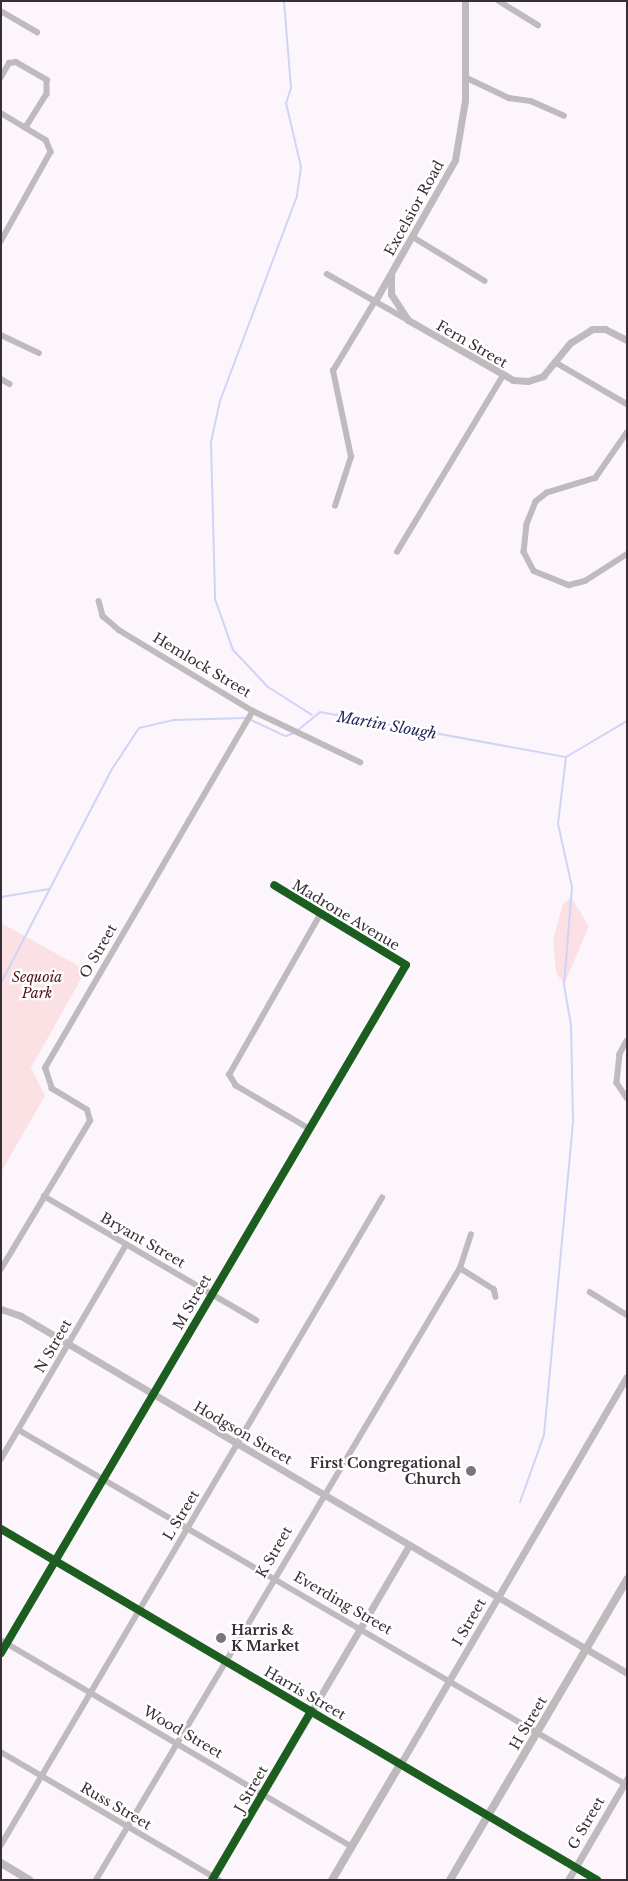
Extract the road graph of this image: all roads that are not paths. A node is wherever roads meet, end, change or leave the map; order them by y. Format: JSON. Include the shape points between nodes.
{"nodes":[{"id":1,"x":499,"y":1,"type":"edge"},
{"id":2,"x":464,"y":2,"type":"edge"},
{"id":3,"x":1,"y":11,"type":"edge"},
{"id":4,"x":538,"y":24,"type":"dead end"},
{"id":5,"x":36,"y":32,"type":"dead end"},
{"id":6,"x":1,"y":77,"type":"edge"},
{"id":7,"x":465,"y":77,"type":"junction"},
{"id":8,"x":1,"y":113,"type":"edge"},
{"id":9,"x":564,"y":116,"type":"dead end"},
{"id":10,"x":26,"y":128,"type":"junction"},
{"id":11,"x":413,"y":237,"type":"junction"},
{"id":12,"x":1,"y":242,"type":"edge"},
{"id":13,"x":327,"y":274,"type":"dead end"},
{"id":14,"x":390,"y":276,"type":"junction"},
{"id":15,"x":485,"y":281,"type":"dead end"},
{"id":16,"x":375,"y":301,"type":"junction"},
{"id":17,"x":408,"y":320,"type":"junction"},
{"id":18,"x":1,"y":335,"type":"edge"},
{"id":19,"x":627,"y":340,"type":"edge"},
{"id":20,"x":39,"y":352,"type":"dead end"},
{"id":21,"x":555,"y":362,"type":"junction"},
{"id":22,"x":502,"y":377,"type":"junction"},
{"id":23,"x":1,"y":379,"type":"edge"},
{"id":24,"x":10,"y":384,"type":"dead end"},
{"id":25,"x":627,"y":404,"type":"edge"},
{"id":26,"x":627,"y":433,"type":"edge"},
{"id":27,"x":335,"y":506,"type":"dead end"},
{"id":28,"x":397,"y":552,"type":"dead end"},
{"id":29,"x":627,"y":554,"type":"edge"},
{"id":30,"x":99,"y":601,"type":"dead end"},
{"id":31,"x":253,"y":710,"type":"junction"},
{"id":32,"x":360,"y":762,"type":"dead end"},
{"id":33,"x":274,"y":886,"type":"dead end"},
{"id":34,"x":321,"y":913,"type":"junction"},
{"id":35,"x":406,"y":965,"type":"joint"},
{"id":36,"x":627,"y":1041,"type":"edge"},
{"id":37,"x":627,"y":1098,"type":"edge"},
{"id":38,"x":309,"y":1129,"type":"junction"},
{"id":39,"x":44,"y":1196,"type":"junction"},
{"id":40,"x":382,"y":1198,"type":"dead end"},
{"id":41,"x":471,"y":1235,"type":"dead end"},
{"id":42,"x":126,"y":1245,"type":"junction"},
{"id":43,"x":460,"y":1268,"type":"junction"},
{"id":44,"x":1,"y":1269,"type":"edge"},
{"id":45,"x":590,"y":1292,"type":"dead end"},
{"id":46,"x":211,"y":1295,"type":"junction"},
{"id":47,"x":496,"y":1297,"type":"dead end"},
{"id":48,"x":1,"y":1309,"type":"edge"},
{"id":49,"x":627,"y":1315,"type":"edge"},
{"id":50,"x":256,"y":1320,"type":"dead end"},
{"id":51,"x":68,"y":1344,"type":"junction"},
{"id":52,"x":627,"y":1377,"type":"edge"},
{"id":53,"x":153,"y":1395,"type":"junction"},
{"id":54,"x":18,"y":1430,"type":"junction"},
{"id":55,"x":238,"y":1444,"type":"junction"},
{"id":56,"x":1,"y":1459,"type":"edge"},
{"id":57,"x":103,"y":1479,"type":"junction"},
{"id":58,"x":322,"y":1494,"type":"junction"},
{"id":59,"x":188,"y":1527,"type":"junction"},
{"id":60,"x":1,"y":1529,"type":"edge"},
{"id":61,"x":409,"y":1545,"type":"junction"},
{"id":62,"x":55,"y":1560,"type":"junction"},
{"id":63,"x":273,"y":1578,"type":"junction"},
{"id":64,"x":627,"y":1579,"type":"edge"},
{"id":65,"x":498,"y":1597,"type":"junction"},
{"id":66,"x":140,"y":1610,"type":"junction"},
{"id":67,"x":360,"y":1627,"type":"junction"},
{"id":68,"x":4,"y":1642,"type":"edge"},
{"id":69,"x":586,"y":1649,"type":"junction"},
{"id":70,"x":1,"y":1653,"type":"edge"},
{"id":71,"x":225,"y":1660,"type":"junction"},
{"id":72,"x":627,"y":1673,"type":"edge"},
{"id":73,"x":450,"y":1680,"type":"junction"},
{"id":74,"x":92,"y":1693,"type":"junction"},
{"id":75,"x":311,"y":1711,"type":"junction"},
{"id":76,"x":537,"y":1733,"type":"junction"},
{"id":77,"x":175,"y":1743,"type":"junction"},
{"id":78,"x":1,"y":1752,"type":"edge"},
{"id":79,"x":400,"y":1763,"type":"junction"},
{"id":80,"x":420,"y":1774,"type":"junction"},
{"id":81,"x":42,"y":1776,"type":"junction"},
{"id":82,"x":626,"y":1783,"type":"edge"},
{"id":83,"x":384,"y":1792,"type":"junction"},
{"id":84,"x":263,"y":1794,"type":"junction"},
{"id":85,"x":488,"y":1815,"type":"junction"},
{"id":86,"x":127,"y":1826,"type":"junction"},
{"id":87,"x":1,"y":1845,"type":"edge"},
{"id":88,"x":351,"y":1846,"type":"junction"},
{"id":89,"x":1,"y":1863,"type":"edge"},
{"id":90,"x":575,"y":1866,"type":"junction"},
{"id":91,"x":215,"y":1879,"type":"edge"},
{"id":92,"x":30,"y":1880,"type":"edge"},
{"id":93,"x":96,"y":1880,"type":"edge"},
{"id":94,"x":332,"y":1880,"type":"edge"},
{"id":95,"x":450,"y":1880,"type":"edge"},
{"id":96,"x":568,"y":1880,"type":"edge"},
{"id":97,"x":596,"y":1880,"type":"edge"}],
"edges":[{"from":1,"to":4,"type":"street"},
{"from":2,"to":7,"type":"street","name":"Excelsior Road"},
{"from":3,"to":5,"type":"street"},
{"from":6,"to":10,"type":"street","via":[[9,64],[16,62],[47,80],[46,94]]},
{"from":7,"to":9,"type":"street","via":[[509,98],[531,101]]},
{"from":7,"to":11,"type":"street","name":"Excelsior Road","via":[[455,160]]},
{"from":8,"to":10,"type":"street"},
{"from":10,"to":12,"type":"street","via":[[46,140],[51,152]]},
{"from":11,"to":14,"type":"street","name":"Excelsior Road"},
{"from":11,"to":15,"type":"street"},
{"from":13,"to":16,"type":"street","name":"Fern Street"},
{"from":14,"to":16,"type":"street","name":"Excelsior Road"},
{"from":14,"to":17,"type":"street","via":[[392,294]]},
{"from":16,"to":17,"type":"street","name":"Fern Street"},
{"from":16,"to":27,"type":"street","via":[[333,371],[351,457]]},
{"from":17,"to":22,"type":"street","name":"Fern Street"},
{"from":18,"to":20,"type":"street"},
{"from":19,"to":21,"type":"street","name":"Fern Street","via":[[605,329],[592,329],[578,336]]},
{"from":21,"to":22,"type":"street","name":"Fern Street","via":[[537,380]]},
{"from":21,"to":25,"type":"street"},
{"from":22,"to":28,"type":"street"},
{"from":23,"to":24,"type":"street"},
{"from":26,"to":29,"type":"street","via":[[596,478],[547,493],[536,502],[526,524],[524,552],[534,571],[569,585],[585,581]]},
{"from":30,"to":31,"type":"street","name":"Hemlock Street","via":[[104,616],[119,630]]},
{"from":31,"to":32,"type":"street","name":"Hemlock Street"},
{"from":31,"to":39,"type":"street","name":"O Street","via":[[45,1068],[45,1079],[52,1089],[90,1115]]},
{"from":33,"to":34,"type":"street","name":"Madrone Avenue"},
{"from":34,"to":35,"type":"street","name":"Madrone Avenue"},
{"from":34,"to":38,"type":"street","via":[[231,1068],[230,1082]]},
{"from":35,"to":38,"type":"street","name":"M Street"},
{"from":36,"to":37,"type":"street","via":[[620,1054],[617,1083]]},
{"from":38,"to":46,"type":"street","name":"M Street"},
{"from":39,"to":42,"type":"street","name":"Bryant Street"},
{"from":39,"to":44,"type":"street","name":"O Street"},
{"from":40,"to":55,"type":"street","name":"L Street"},
{"from":41,"to":43,"type":"street","name":"K Street"},
{"from":42,"to":46,"type":"street","name":"Bryant Street"},
{"from":42,"to":51,"type":"street","name":"N Street"},
{"from":43,"to":47,"type":"street","via":[[494,1289]]},
{"from":43,"to":58,"type":"street","name":"K Street"},
{"from":45,"to":49,"type":"street"},
{"from":46,"to":50,"type":"street","name":"Bryant Street"},
{"from":46,"to":53,"type":"street","name":"M Street"},
{"from":48,"to":51,"type":"street","name":"Hodgson Street"},
{"from":51,"to":53,"type":"street","name":"Hodgson Street"},
{"from":51,"to":54,"type":"street","name":"N Street"},
{"from":52,"to":65,"type":"street","name":"I Street"},
{"from":53,"to":55,"type":"street","name":"Hodgson Street"},
{"from":53,"to":57,"type":"street","name":"M Street"},
{"from":54,"to":56,"type":"street","name":"N Street"},
{"from":54,"to":57,"type":"street","name":"Everding Street"},
{"from":55,"to":58,"type":"street","name":"Hodgson Street"},
{"from":55,"to":59,"type":"street","name":"L Street"},
{"from":57,"to":59,"type":"street","name":"Everding Street"},
{"from":57,"to":62,"type":"street","name":"M Street"},
{"from":58,"to":61,"type":"street","name":"Hodgson Street"},
{"from":58,"to":63,"type":"street","name":"K Street"},
{"from":59,"to":63,"type":"street","name":"Everding Street"},
{"from":59,"to":66,"type":"street","name":"L Street"},
{"from":60,"to":62,"type":"main road","name":"Harris Street"},
{"from":61,"to":65,"type":"street","name":"Hodgson Street"},
{"from":61,"to":67,"type":"street","name":"J Street"},
{"from":62,"to":66,"type":"main road","name":"Harris Street"},
{"from":62,"to":68,"type":"street","name":"M Street"},
{"from":63,"to":67,"type":"street","name":"Everding Street"},
{"from":63,"to":71,"type":"street","name":"K Street"},
{"from":64,"to":69,"type":"main road","name":"H Street"},
{"from":65,"to":69,"type":"street","name":"Hodgson Street"},
{"from":65,"to":73,"type":"street","name":"I Street"},
{"from":66,"to":71,"type":"main road","name":"Harris Street"},
{"from":66,"to":74,"type":"street","name":"L Street"},
{"from":67,"to":73,"type":"street","name":"Everding Street"},
{"from":67,"to":75,"type":"street","name":"J Street"},
{"from":68,"to":70,"type":"street","name":"M Street"},
{"from":68,"to":74,"type":"street","name":"Wood Street"},
{"from":69,"to":72,"type":"street","name":"Hodgson Street"},
{"from":69,"to":76,"type":"main road","name":"H Street"},
{"from":71,"to":75,"type":"main road","name":"Harris Street"},
{"from":71,"to":77,"type":"street","name":"K Street"},
{"from":73,"to":76,"type":"street","name":"Everding Street"},
{"from":73,"to":79,"type":"street","name":"I Street"},
{"from":74,"to":77,"type":"street","name":"Wood Street"},
{"from":74,"to":81,"type":"street","name":"L Street"},
{"from":75,"to":79,"type":"main road","name":"Harris Street"},
{"from":75,"to":84,"type":"street","name":"J Street"},
{"from":76,"to":82,"type":"street","name":"Everding Street"},
{"from":76,"to":85,"type":"main road","name":"H Street"},
{"from":77,"to":84,"type":"street","name":"Wood Street"},
{"from":77,"to":86,"type":"street","name":"K Street"},
{"from":78,"to":81,"type":"street","name":"Russ Street"},
{"from":79,"to":80,"type":"main road","name":"Harris Street"},
{"from":79,"to":83,"type":"main road","name":"I Street"},
{"from":80,"to":83,"type":"main road","via":[[404,1771]]},
{"from":80,"to":85,"type":"main road","name":"Harris Street"},
{"from":81,"to":86,"type":"street","name":"Russ Street"},
{"from":81,"to":87,"type":"street","name":"L Street"},
{"from":82,"to":90,"type":"street","name":"G Street"},
{"from":83,"to":88,"type":"main road","name":"I Street"},
{"from":84,"to":88,"type":"street","name":"Wood Street"},
{"from":84,"to":91,"type":"street","name":"J Street"},
{"from":85,"to":90,"type":"main road","name":"Harris Street"},
{"from":85,"to":95,"type":"main road","name":"H Street"},
{"from":86,"to":91,"type":"street","name":"Russ Street"},
{"from":86,"to":93,"type":"street","name":"K Street"},
{"from":88,"to":94,"type":"main road","name":"I Street"},
{"from":89,"to":92,"type":"main road"},
{"from":90,"to":96,"type":"street","name":"G Street"},
{"from":90,"to":97,"type":"main road","name":"Harris Street"}]}
